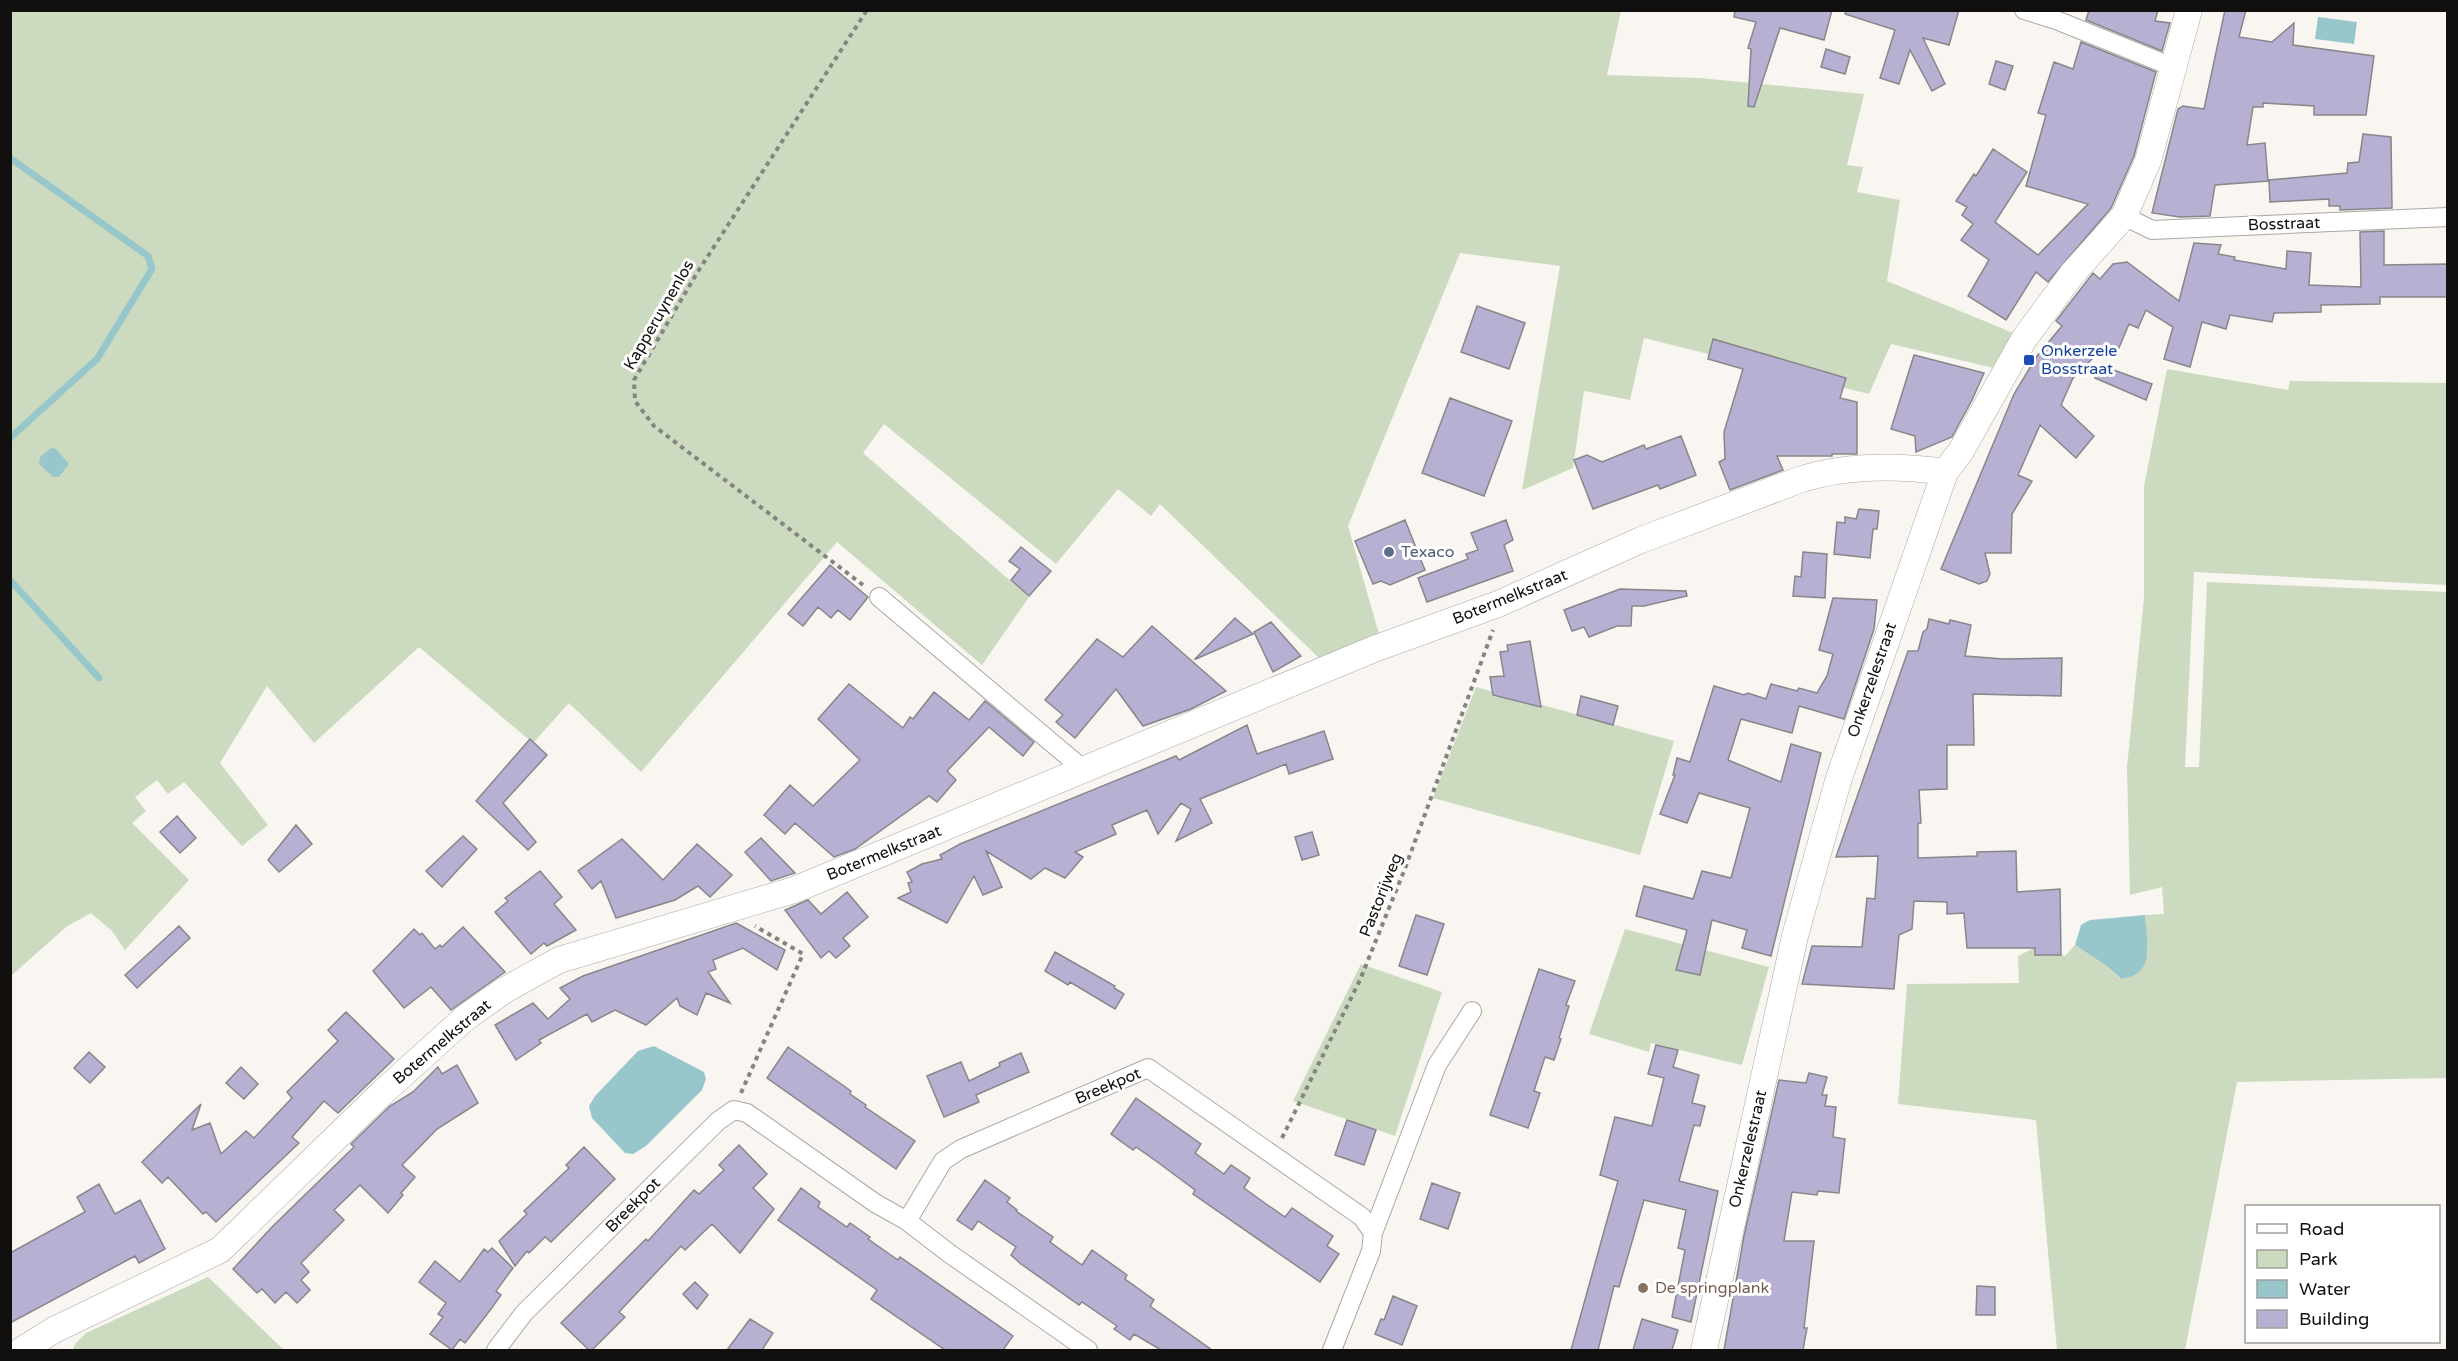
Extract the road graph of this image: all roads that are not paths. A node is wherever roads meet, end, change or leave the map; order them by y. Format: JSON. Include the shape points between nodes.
{"nodes":[{"id":1,"x":2024,"y":10,"type":"edge"},
{"id":2,"x":2189,"y":10,"type":"edge"},
{"id":3,"x":2174,"y":67,"type":"junction"},
{"id":4,"x":2124,"y":216,"type":"junction"},
{"id":5,"x":2448,"y":217,"type":"edge"},
{"id":6,"x":1945,"y":472,"type":"junction"},
{"id":7,"x":879,"y":597,"type":"road end"},
{"id":8,"x":1084,"y":770,"type":"junction"},
{"id":9,"x":1472,"y":1011,"type":"dead end"},
{"id":10,"x":907,"y":1221,"type":"junction"},
{"id":11,"x":1373,"y":1233,"type":"junction"},
{"id":12,"x":25,"y":1350,"type":"edge"},
{"id":13,"x":496,"y":1350,"type":"edge"},
{"id":14,"x":1088,"y":1350,"type":"edge"},
{"id":15,"x":1332,"y":1350,"type":"edge"},
{"id":16,"x":1704,"y":1350,"type":"edge"}],
"edges":[{"from":1,"to":3,"type":"street"},
{"from":2,"to":3,"type":"street","name":"Onkerzelestraat"},
{"from":3,"to":4,"type":"street","name":"Onkerzelestraat","via":[[2148,161]]},
{"from":4,"to":5,"type":"street","name":"Bosstraat","via":[[2152,230]]},
{"from":4,"to":6,"type":"street","name":"Onkerzelestraat","via":[[2072,274],[2024,339],[1961,451]]},
{"from":6,"to":8,"type":"street","name":"Botermelkstraat","via":[[1867,467],[1822,472],[1641,540],[1498,604],[1374,649]]},
{"from":6,"to":16,"type":"street","name":"Onkerzelestraat","via":[[1838,781],[1811,874]]},
{"from":7,"to":8,"type":"street"},
{"from":8,"to":12,"type":"street","name":"Botermelkstraat","via":[[794,890],[559,960],[465,1018],[220,1250],[54,1330]]},
{"from":9,"to":11,"type":"street","via":[[1437,1065]]},
{"from":10,"to":11,"type":"street","name":"Breekpot","via":[[943,1161],[961,1149],[1148,1068],[1362,1217]]},
{"from":10,"to":13,"type":"street","name":"Breekpot","via":[[747,1113],[734,1110],[718,1121],[524,1313]]},
{"from":10,"to":14,"type":"street"},
{"from":11,"to":15,"type":"street","via":[[1371,1251]]}]}
